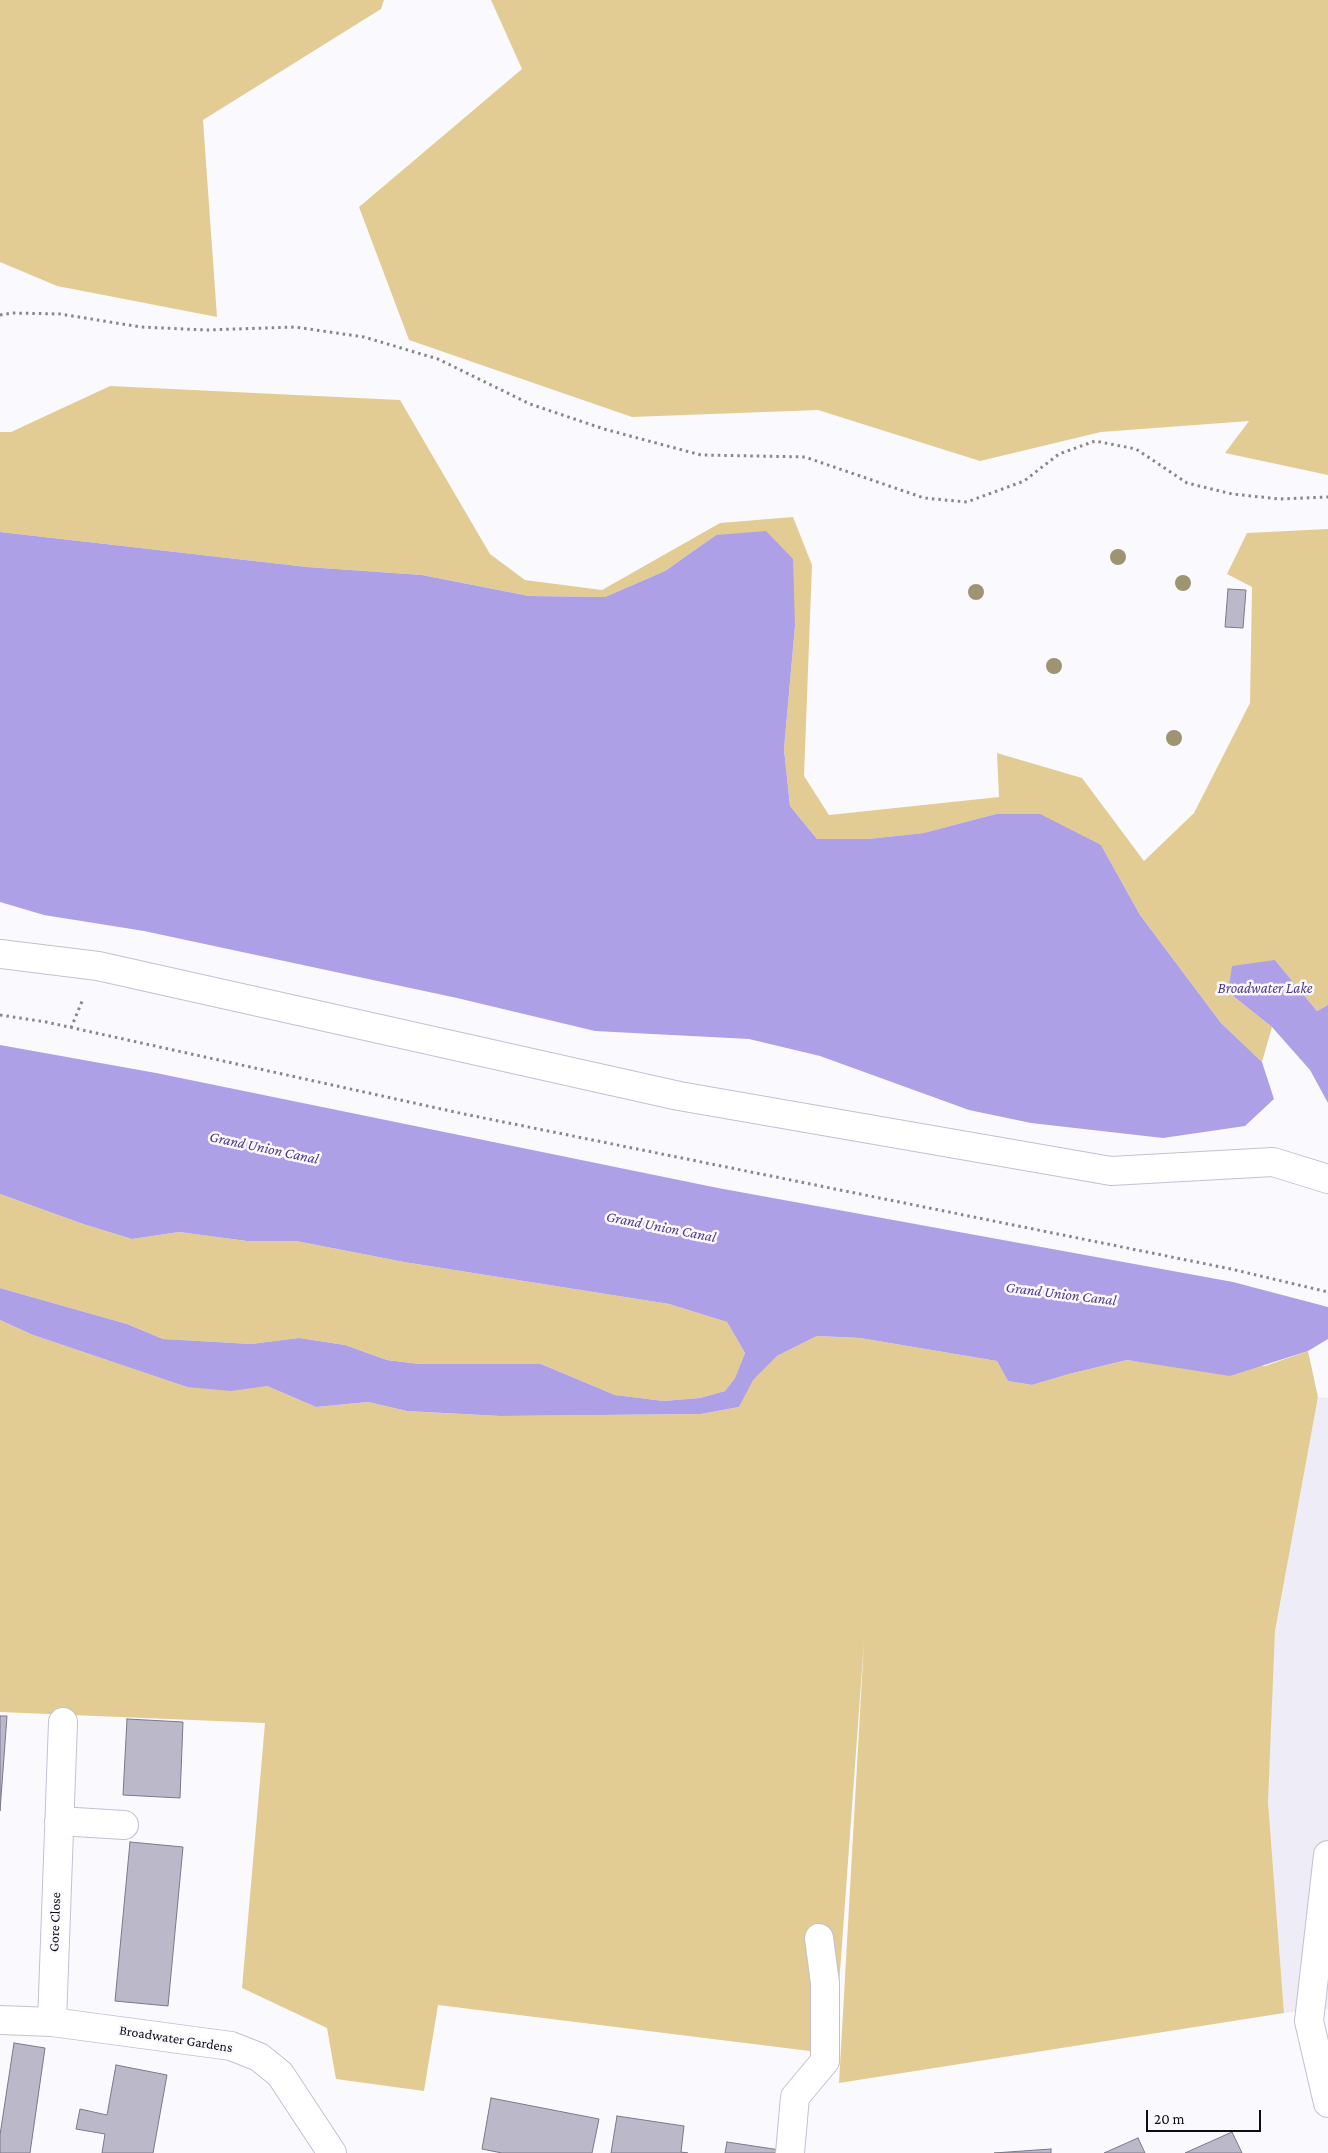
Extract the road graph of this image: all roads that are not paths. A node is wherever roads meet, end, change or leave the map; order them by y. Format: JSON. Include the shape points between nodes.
{"nodes":[{"id":1,"x":0,"y":954,"type":"edge"},
{"id":2,"x":1328,"y":1179,"type":"edge"},
{"id":3,"x":63,"y":1722,"type":"dead end"},
{"id":4,"x":59,"y":1822,"type":"junction"},
{"id":5,"x":124,"y":1825,"type":"dead end"},
{"id":6,"x":1328,"y":1854,"type":"edge"},
{"id":7,"x":820,"y":1938,"type":"dead end"},
{"id":8,"x":0,"y":2020,"type":"edge"},
{"id":9,"x":52,"y":2022,"type":"junction"},
{"id":10,"x":1328,"y":2103,"type":"edge"},
{"id":11,"x":332,"y":2153,"type":"edge"},
{"id":12,"x":790,"y":2153,"type":"edge"}],
"edges":[{"from":1,"to":2,"type":"street","via":[[98,966],[679,1096],[1111,1172],[1274,1162]]},
{"from":3,"to":4,"type":"street","name":"Gore Close"},
{"from":4,"to":5,"type":"street"},
{"from":4,"to":9,"type":"street","name":"Gore Close"},
{"from":6,"to":10,"type":"street","via":[[1309,2021]]},
{"from":7,"to":12,"type":"street","via":[[826,1983],[825,2061],[795,2097]]},
{"from":8,"to":9,"type":"street","name":"Broadwater Gardens"},
{"from":9,"to":11,"type":"street","name":"Broadwater Gardens","via":[[231,2046],[259,2057],[280,2074]]}]}
